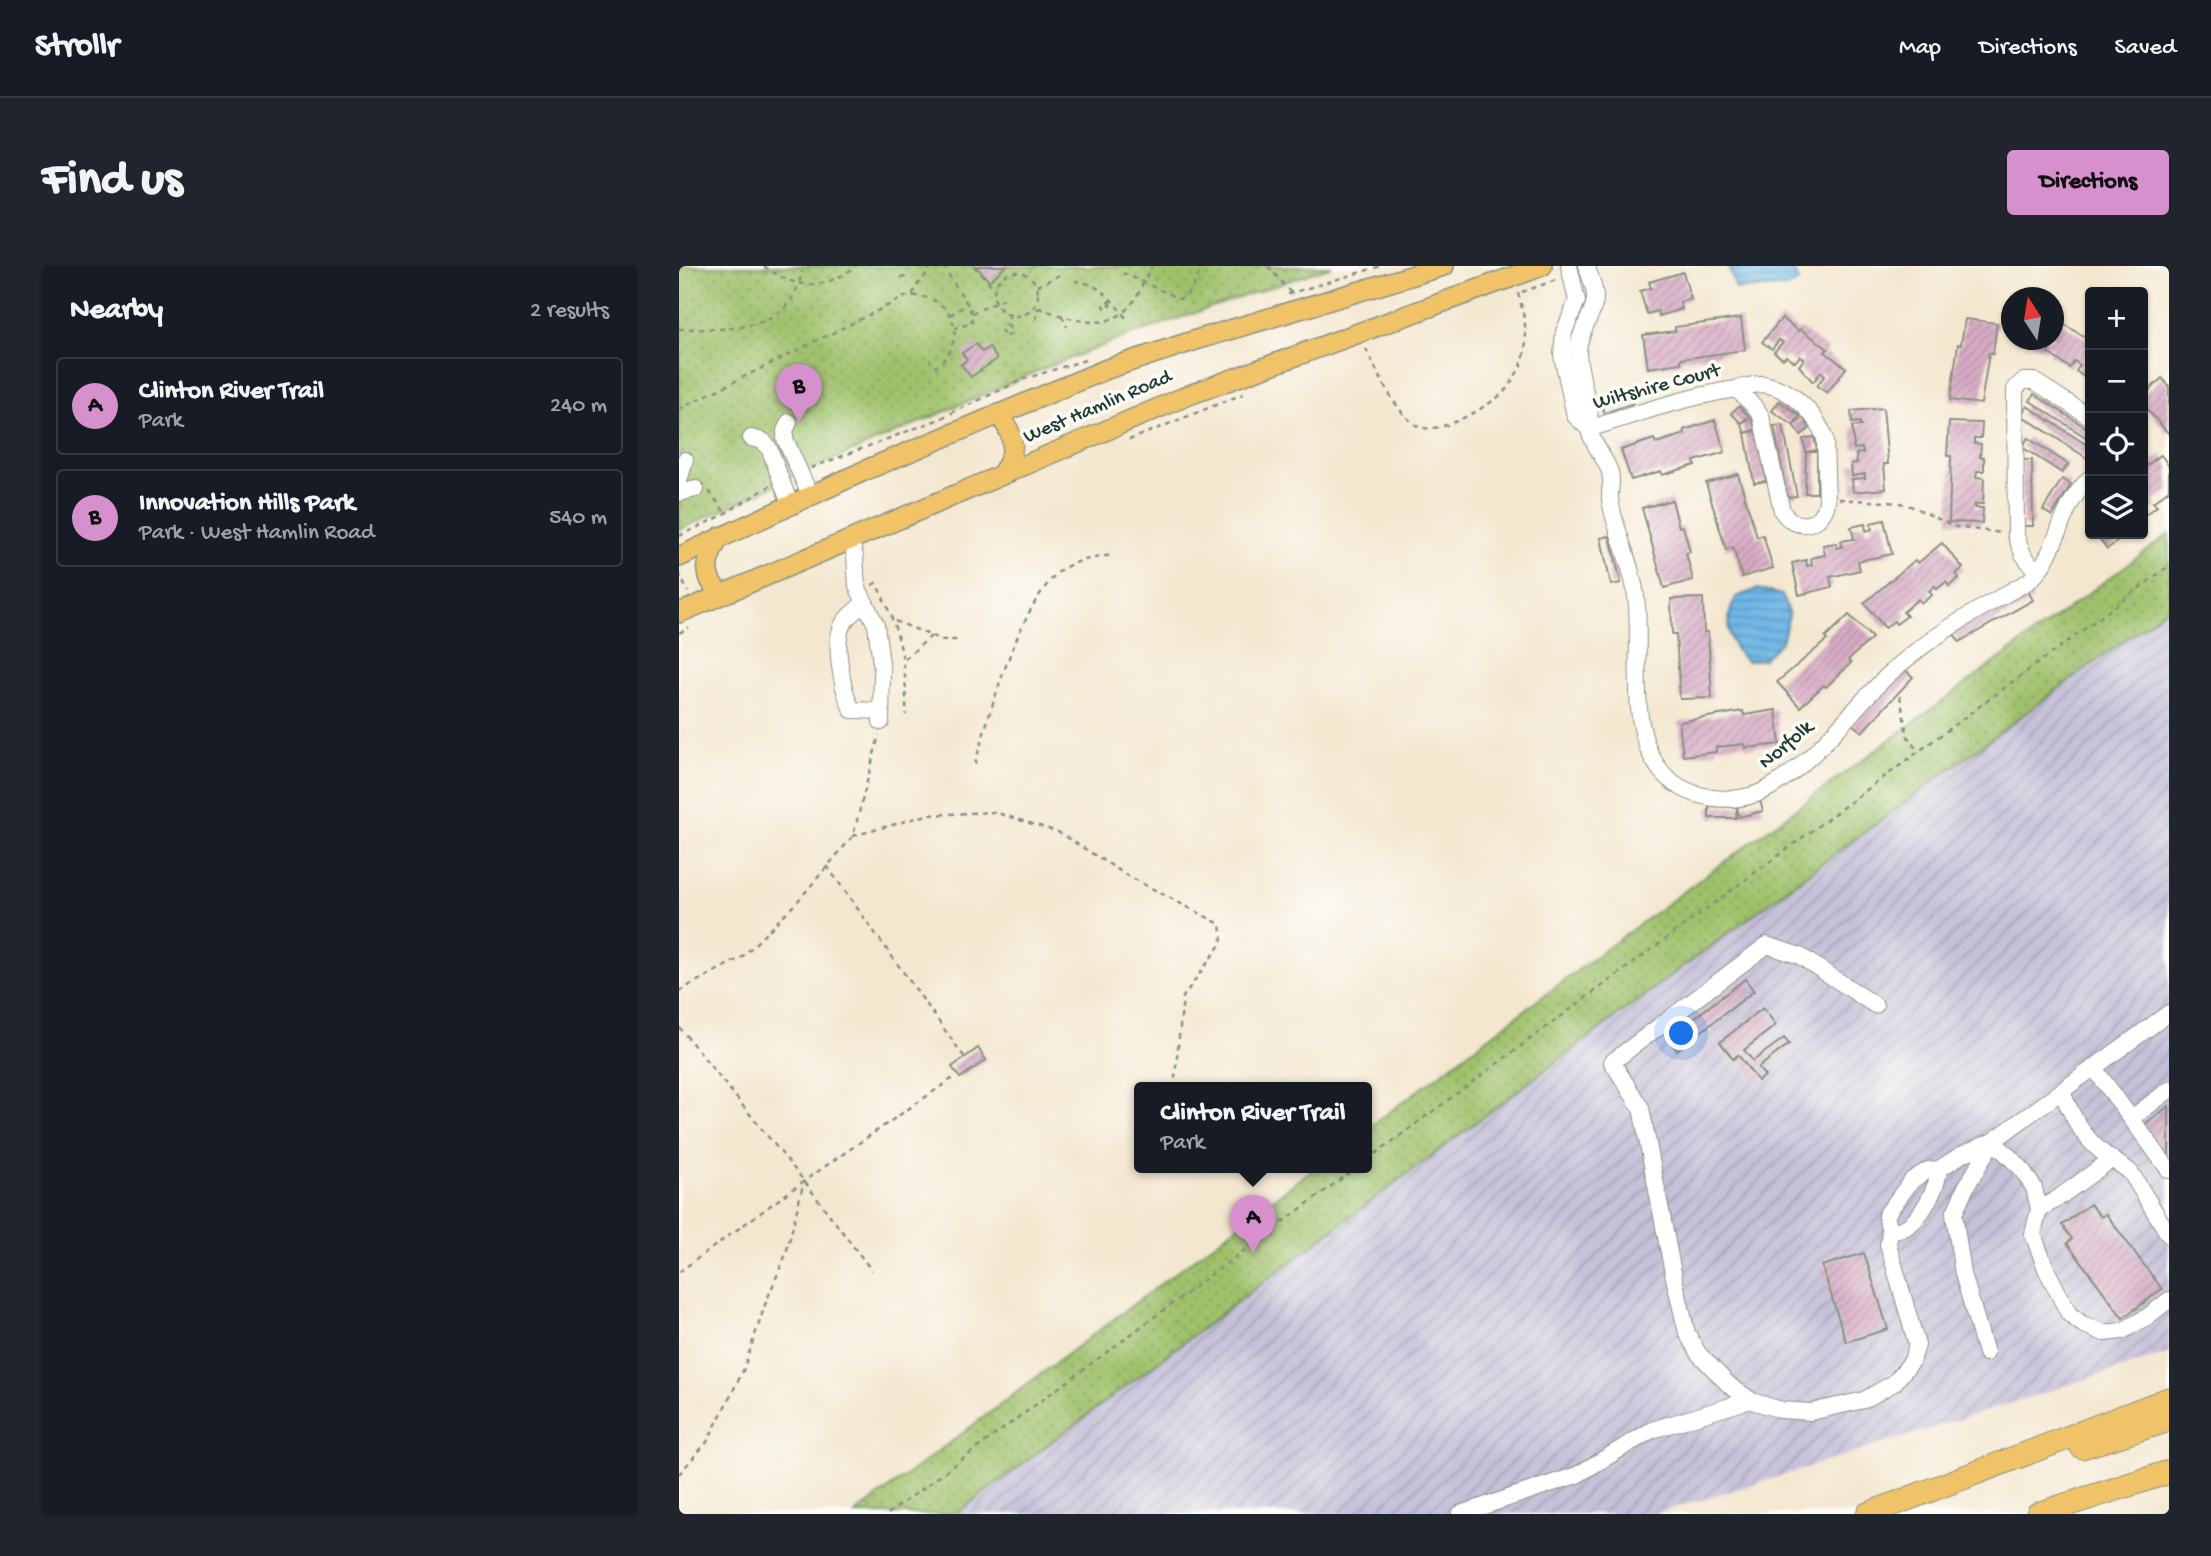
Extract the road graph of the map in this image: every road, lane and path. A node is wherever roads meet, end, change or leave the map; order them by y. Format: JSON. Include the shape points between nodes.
{"nodes":[{"id":1,"x":764,"y":266,"type":"edge"},
{"id":2,"x":856,"y":266,"type":"edge"},
{"id":3,"x":930,"y":266,"type":"edge"},
{"id":4,"x":943,"y":266,"type":"edge"},
{"id":5,"x":974,"y":266,"type":"edge"},
{"id":6,"x":1015,"y":266,"type":"edge"},
{"id":7,"x":1024,"y":266,"type":"edge"},
{"id":8,"x":1152,"y":266,"type":"edge"},
{"id":9,"x":1202,"y":266,"type":"edge"},
{"id":10,"x":1210,"y":266,"type":"edge"},
{"id":11,"x":1217,"y":266,"type":"edge"},
{"id":12,"x":1268,"y":266,"type":"edge"},
{"id":13,"x":1444,"y":266,"type":"edge"},
{"id":14,"x":1542,"y":266,"type":"edge"},
{"id":15,"x":1587,"y":266,"type":"edge"},
{"id":16,"x":1570,"y":270,"type":"edge"},
{"id":17,"x":803,"y":271,"type":"dead end"},
{"id":18,"x":1020,"y":272,"type":"junction"},
{"id":19,"x":1123,"y":273,"type":"dead end"},
{"id":20,"x":1062,"y":274,"type":"dead end"},
{"id":21,"x":901,"y":276,"type":"dead end"},
{"id":22,"x":907,"y":278,"type":"dead end"},
{"id":23,"x":1075,"y":281,"type":"dead end"},
{"id":24,"x":1143,"y":283,"type":"junction"},
{"id":25,"x":800,"y":284,"type":"junction"},
{"id":26,"x":1037,"y":286,"type":"junction"},
{"id":27,"x":994,"y":288,"type":"junction"},
{"id":28,"x":1291,"y":293,"type":"dead end"},
{"id":29,"x":913,"y":296,"type":"junction"},
{"id":30,"x":1004,"y":299,"type":"dead end"},
{"id":31,"x":995,"y":303,"type":"junction"},
{"id":32,"x":968,"y":304,"type":"junction"},
{"id":33,"x":1037,"y":306,"type":"junction"},
{"id":34,"x":1584,"y":306,"type":"junction"},
{"id":35,"x":972,"y":313,"type":"junction"},
{"id":36,"x":1122,"y":314,"type":"junction"},
{"id":37,"x":950,"y":315,"type":"junction"},
{"id":38,"x":1009,"y":316,"type":"junction"},
{"id":39,"x":1062,"y":316,"type":"junction"},
{"id":40,"x":1126,"y":318,"type":"dead end"},
{"id":41,"x":1036,"y":320,"type":"dead end"},
{"id":42,"x":1008,"y":324,"type":"junction"},
{"id":43,"x":1067,"y":327,"type":"dead end"},
{"id":44,"x":955,"y":328,"type":"junction"},
{"id":45,"x":679,"y":329,"type":"edge"},
{"id":46,"x":1366,"y":349,"type":"dead end"},
{"id":47,"x":929,"y":359,"type":"dead end"},
{"id":48,"x":1736,"y":389,"type":"junction"},
{"id":49,"x":1252,"y":390,"type":"dead end"},
{"id":50,"x":679,"y":409,"type":"edge"},
{"id":51,"x":998,"y":414,"type":"junction"},
{"id":52,"x":2085,"y":414,"type":"edge"},
{"id":53,"x":789,"y":422,"type":"dead end"},
{"id":54,"x":1589,"y":429,"type":"junction"},
{"id":55,"x":751,"y":438,"type":"dead end"},
{"id":56,"x":1118,"y":444,"type":"dead end"},
{"id":57,"x":685,"y":460,"type":"dead end"},
{"id":58,"x":1002,"y":473,"type":"junction"},
{"id":59,"x":679,"y":481,"type":"edge"},
{"id":60,"x":2085,"y":484,"type":"edge"},
{"id":61,"x":696,"y":489,"type":"dead end"},
{"id":62,"x":679,"y":493,"type":"edge"},
{"id":63,"x":810,"y":495,"type":"junction"},
{"id":64,"x":1827,"y":499,"type":"junction"},
{"id":65,"x":790,"y":504,"type":"junction"},
{"id":66,"x":2016,"y":534,"type":"junction"},
{"id":67,"x":720,"y":537,"type":"junction"},
{"id":68,"x":850,"y":539,"type":"junction"},
{"id":69,"x":1112,"y":555,"type":"dead end"},
{"id":70,"x":679,"y":557,"type":"edge"},
{"id":71,"x":2169,"y":566,"type":"edge"},
{"id":72,"x":679,"y":573,"type":"edge"},
{"id":73,"x":2037,"y":573,"type":"junction"},
{"id":74,"x":721,"y":594,"type":"junction"},
{"id":75,"x":691,"y":597,"type":"dead end"},
{"id":76,"x":862,"y":597,"type":"junction"},
{"id":77,"x":685,"y":620,"type":"edge"},
{"id":78,"x":895,"y":621,"type":"junction"},
{"id":79,"x":679,"y":633,"type":"edge"},
{"id":80,"x":931,"y":636,"type":"junction"},
{"id":81,"x":958,"y":640,"type":"dead end"},
{"id":82,"x":904,"y":661,"type":"junction"},
{"id":83,"x":1900,"y":696,"type":"dead end"},
{"id":84,"x":906,"y":715,"type":"dead end"},
{"id":85,"x":881,"y":716,"type":"junction"},
{"id":86,"x":1918,"y":752,"type":"junction"},
{"id":87,"x":975,"y":764,"type":"dead end"},
{"id":88,"x":853,"y":836,"type":"junction"},
{"id":89,"x":827,"y":866,"type":"junction"},
{"id":90,"x":679,"y":991,"type":"edge"},
{"id":91,"x":1875,"y":1005,"type":"dead end"},
{"id":92,"x":2169,"y":1013,"type":"edge"},
{"id":93,"x":679,"y":1027,"type":"edge"},
{"id":94,"x":965,"y":1058,"type":"dead end"},
{"id":95,"x":2094,"y":1068,"type":"junction"},
{"id":96,"x":956,"y":1076,"type":"dead end"},
{"id":97,"x":1174,"y":1082,"type":"edge"},
{"id":98,"x":2169,"y":1090,"type":"edge"},
{"id":99,"x":2062,"y":1091,"type":"junction"},
{"id":100,"x":2131,"y":1118,"type":"junction"},
{"id":101,"x":1993,"y":1141,"type":"junction"},
{"id":102,"x":1372,"y":1156,"type":"edge"},
{"id":103,"x":2112,"y":1159,"type":"junction"},
{"id":104,"x":1939,"y":1169,"type":"junction"},
{"id":105,"x":2169,"y":1170,"type":"edge"},
{"id":106,"x":1349,"y":1173,"type":"edge"},
{"id":107,"x":804,"y":1181,"type":"junction"},
{"id":108,"x":2039,"y":1209,"type":"junction"},
{"id":109,"x":1890,"y":1232,"type":"junction"},
{"id":110,"x":2169,"y":1235,"type":"edge"},
{"id":111,"x":872,"y":1271,"type":"dead end"},
{"id":112,"x":679,"y":1272,"type":"edge"},
{"id":113,"x":2169,"y":1300,"type":"edge"},
{"id":114,"x":1986,"y":1353,"type":"dead end"},
{"id":115,"x":2169,"y":1399,"type":"edge"},
{"id":116,"x":1750,"y":1400,"type":"junction"},
{"id":117,"x":2169,"y":1420,"type":"edge"},
{"id":118,"x":2169,"y":1472,"type":"edge"},
{"id":119,"x":679,"y":1474,"type":"edge"},
{"id":120,"x":888,"y":1514,"type":"edge"},
{"id":121,"x":1460,"y":1514,"type":"edge"},
{"id":122,"x":1870,"y":1514,"type":"edge"},
{"id":123,"x":2038,"y":1514,"type":"edge"}],
"edges":[{"from":1,"to":25,"type":"path"},
{"from":2,"to":25,"type":"path","via":[[832,281]]},
{"from":3,"to":29,"type":"path"},
{"from":4,"to":32,"type":"path"},
{"from":5,"to":27,"type":"path"},
{"from":6,"to":18,"type":"path"},
{"from":7,"to":18,"type":"path"},
{"from":8,"to":24,"type":"path"},
{"from":9,"to":24,"type":"path","via":[[1185,298]]},
{"from":10,"to":11,"type":"path"},
{"from":12,"to":28,"type":"path"},
{"from":13,"to":51,"type":"main road","name":"West Hamlin Road","via":[[1164,350]]},
{"from":14,"to":58,"type":"main road","name":"West Hamlin Road","via":[[1199,391]]},
{"from":15,"to":34,"type":"street","name":"Norfolk","via":[[1595,296]]},
{"from":16,"to":34,"type":"street"},
{"from":16,"to":46,"type":"path","via":[[1518,293],[1526,336],[1522,363],[1503,393],[1463,418],[1431,430],[1417,427],[1403,414]]},
{"from":17,"to":25,"type":"path"},
{"from":18,"to":26,"type":"path"},
{"from":18,"to":27,"type":"path","via":[[1001,277]]},
{"from":19,"to":24,"type":"path"},
{"from":20,"to":26,"type":"path"},
{"from":21,"to":22,"type":"path"},
{"from":23,"to":36,"type":"path","via":[[1094,286]]},
{"from":24,"to":36,"type":"path"},
{"from":25,"to":45,"type":"path","via":[[782,310],[759,324],[738,329]]},
{"from":26,"to":33,"type":"path"},
{"from":27,"to":31,"type":"path"},
{"from":29,"to":37,"type":"path","via":[[933,300]]},
{"from":29,"to":50,"type":"path"},
{"from":30,"to":31,"type":"path"},
{"from":31,"to":35,"type":"path"},
{"from":31,"to":38,"type":"path"},
{"from":32,"to":35,"type":"path"},
{"from":32,"to":37,"type":"path"},
{"from":33,"to":38,"type":"path","via":[[1021,316]]},
{"from":33,"to":39,"type":"path"},
{"from":33,"to":41,"type":"path"},
{"from":34,"to":54,"type":"street","name":"Norfolk","via":[[1567,322],[1562,344],[1590,411]]},
{"from":35,"to":44,"type":"path","via":[[972,323]]},
{"from":36,"to":39,"type":"path","via":[[1094,323]]},
{"from":36,"to":40,"type":"path"},
{"from":37,"to":44,"type":"path"},
{"from":38,"to":42,"type":"path"},
{"from":39,"to":43,"type":"path"},
{"from":42,"to":42,"type":"path","via":[[1002,332],[1006,337],[1011,330]]},
{"from":44,"to":47,"type":"path","via":[[947,357],[936,367]]},
{"from":48,"to":54,"type":"street","name":"Wiltshire Court","via":[[1699,394]]},
{"from":48,"to":64,"type":"street","name":"Wiltshire Court","via":[[1759,384],[1778,388],[1817,419],[1827,450]]},
{"from":48,"to":64,"type":"street","name":"Wiltshire Court","via":[[1761,416],[1787,519],[1795,524],[1814,523],[1826,510]]},
{"from":49,"to":56,"type":"path"},
{"from":51,"to":58,"type":"main road","via":[[1010,429],[1013,443]]},
{"from":51,"to":63,"type":"main road","name":"West Hamlin Road"},
{"from":52,"to":66,"type":"street","via":[[2034,381],[2023,381],[2015,389]]},
{"from":53,"to":63,"type":"street","via":[[786,439]]},
{"from":54,"to":73,"type":"street","name":"Norfolk","via":[[1610,473],[1610,500],[1636,596],[1645,739],[1653,760],[1668,779],[1698,794],[1730,799],[1769,788],[1805,762],[1914,653]]},
{"from":55,"to":65,"type":"street","via":[[769,448]]},
{"from":57,"to":59,"type":"street"},
{"from":58,"to":68,"type":"main road","name":"West Hamlin Road"},
{"from":60,"to":73,"type":"street","name":"Norfolk","via":[[2072,500],[2050,555]]},
{"from":61,"to":62,"type":"street"},
{"from":63,"to":65,"type":"main road","name":"West Hamlin Road"},
{"from":64,"to":66,"type":"path","via":[[1900,503],[1956,527]]},
{"from":65,"to":67,"type":"main road","name":"West Hamlin Road"},
{"from":66,"to":73,"type":"street"},
{"from":67,"to":70,"type":"main road","name":"West Hamlin Road"},
{"from":67,"to":74,"type":"main road","via":[[707,567],[712,585]]},
{"from":68,"to":74,"type":"main road","name":"West Hamlin Road"},
{"from":68,"to":76,"type":"street"},
{"from":69,"to":87,"type":"path","via":[[1062,570],[1040,592],[995,698]]},
{"from":71,"to":86,"type":"path"},
{"from":72,"to":75,"type":"path"},
{"from":74,"to":77,"type":"main road","name":"West Hamlin Road"},
{"from":76,"to":78,"type":"path","via":[[876,583]]},
{"from":76,"to":85,"type":"street","via":[[876,625]]},
{"from":76,"to":85,"type":"street","via":[[843,622],[838,649],[841,673],[852,710]]},
{"from":77,"to":79,"type":"path"},
{"from":78,"to":80,"type":"path"},
{"from":78,"to":82,"type":"path"},
{"from":80,"to":81,"type":"path"},
{"from":80,"to":82,"type":"path"},
{"from":82,"to":84,"type":"path"},
{"from":83,"to":86,"type":"path","via":[[1907,735]]},
{"from":85,"to":88,"type":"path"},
{"from":86,"to":102,"type":"path"},
{"from":88,"to":89,"type":"path"},
{"from":88,"to":97,"type":"path","via":[[927,815],[994,812],[1058,832],[1128,876],[1220,924],[1222,942],[1183,997]]},
{"from":89,"to":90,"type":"path","via":[[742,957]]},
{"from":89,"to":94,"type":"path"},
{"from":91,"to":116,"type":"street","via":[[1800,956],[1767,945],[1612,1062],[1641,1108],[1687,1333],[1698,1353]]},
{"from":92,"to":95,"type":"street"},
{"from":93,"to":107,"type":"path"},
{"from":95,"to":99,"type":"street"},
{"from":95,"to":100,"type":"street"},
{"from":96,"to":107,"type":"path"},
{"from":98,"to":100,"type":"street"},
{"from":99,"to":101,"type":"street"},
{"from":99,"to":103,"type":"street","via":[[2084,1135]]},
{"from":100,"to":105,"type":"street"},
{"from":101,"to":104,"type":"street"},
{"from":101,"to":108,"type":"street","via":[[2021,1168],[2034,1188]]},
{"from":101,"to":114,"type":"street","via":[[1954,1214],[1963,1274]]},
{"from":103,"to":108,"type":"street"},
{"from":103,"to":110,"type":"street","via":[[2131,1173]]},
{"from":104,"to":109,"type":"street","via":[[1929,1201],[1908,1227]]},
{"from":104,"to":109,"type":"street","via":[[1912,1180],[1887,1215]]},
{"from":106,"to":120,"type":"path"},
{"from":107,"to":111,"type":"path"},
{"from":107,"to":112,"type":"path"},
{"from":107,"to":119,"type":"path","via":[[786,1254],[743,1371],[707,1442]]},
{"from":108,"to":113,"type":"street","via":[[2032,1234],[2069,1314],[2082,1324],[2103,1334],[2122,1331]]},
{"from":109,"to":116,"type":"street","via":[[1888,1244],[1917,1345],[1912,1362],[1894,1383],[1864,1400],[1811,1412],[1781,1410]]},
{"from":115,"to":122,"type":"highway"},
{"from":116,"to":121,"type":"street","via":[[1652,1430],[1577,1475]]},
{"from":117,"to":122,"type":"highway"},
{"from":118,"to":123,"type":"highway"}]}
